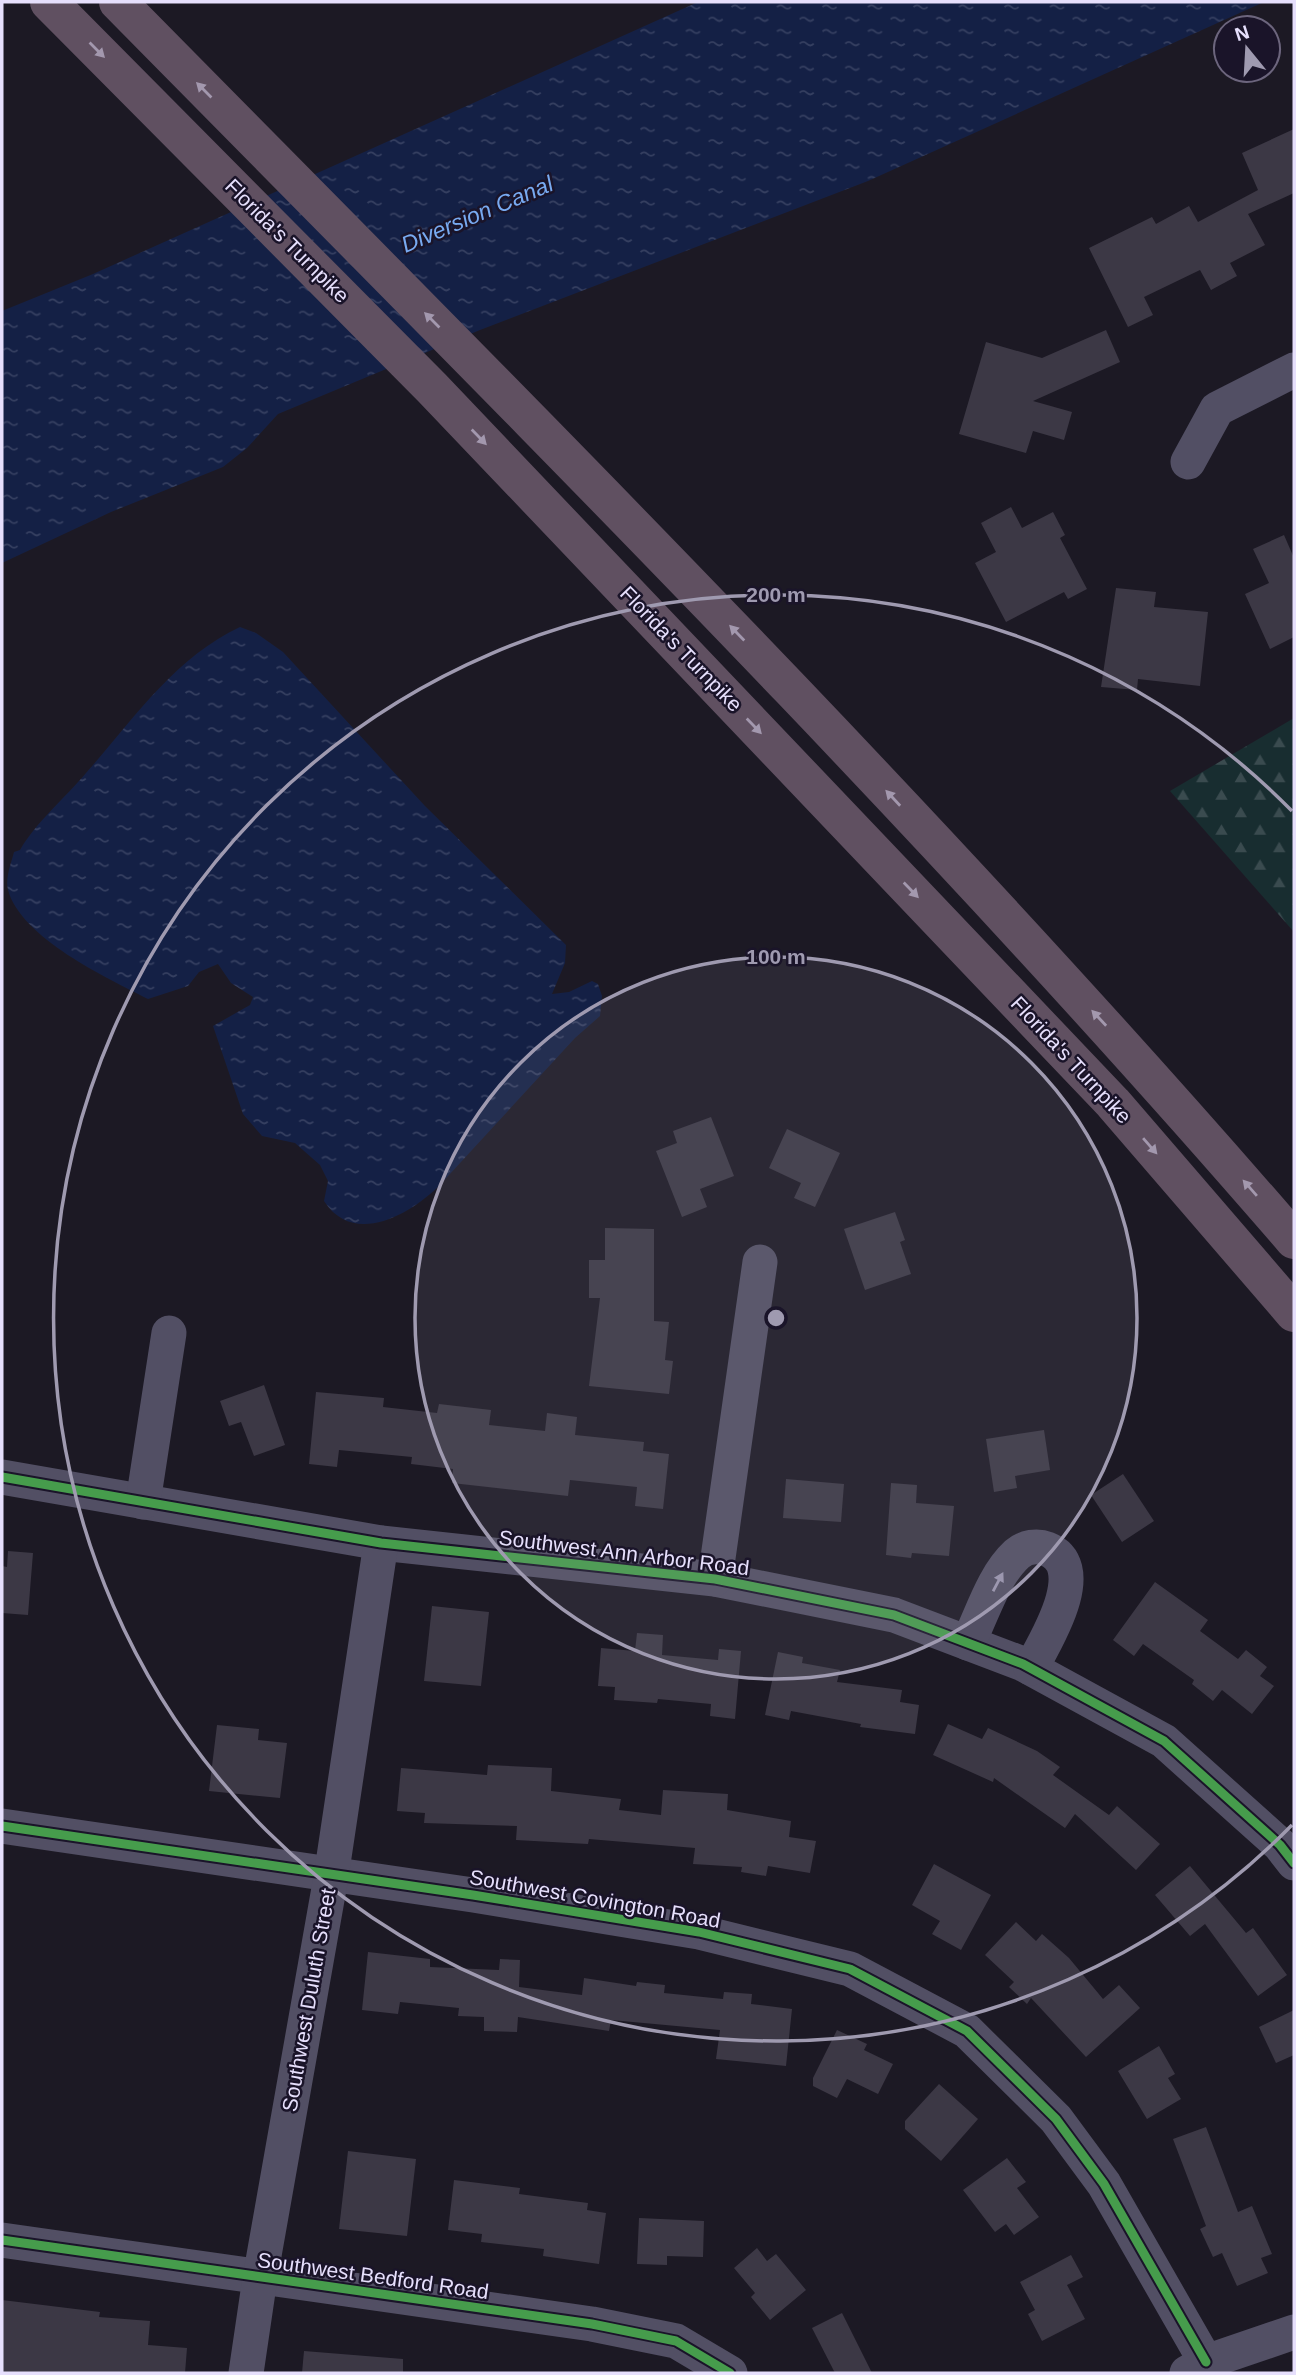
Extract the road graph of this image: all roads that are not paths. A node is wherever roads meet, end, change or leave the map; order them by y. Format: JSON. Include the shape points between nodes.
{"nodes":[{"id":1,"x":49,"y":2,"type":"edge"},
{"id":2,"x":118,"y":2,"type":"edge"},
{"id":3,"x":1294,"y":370,"type":"edge"},
{"id":4,"x":1188,"y":462,"type":"dead end"},
{"id":5,"x":1294,"y":1240,"type":"edge"},
{"id":6,"x":760,"y":1262,"type":"dead end"},
{"id":7,"x":1294,"y":1313,"type":"edge"},
{"id":8,"x":169,"y":1333,"type":"dead end"},
{"id":9,"x":2,"y":1477,"type":"edge"},
{"id":10,"x":143,"y":1502,"type":"junction"},
{"id":11,"x":381,"y":1544,"type":"junction"},
{"id":12,"x":715,"y":1579,"type":"junction"},
{"id":13,"x":968,"y":1643,"type":"junction"},
{"id":14,"x":1031,"y":1668,"type":"junction"},
{"id":15,"x":2,"y":1826,"type":"edge"},
{"id":16,"x":1294,"y":1863,"type":"edge"},
{"id":17,"x":331,"y":1877,"type":"junction"},
{"id":18,"x":2,"y":2240,"type":"edge"},
{"id":19,"x":260,"y":2278,"type":"junction"},
{"id":20,"x":1294,"y":2332,"type":"edge"},
{"id":21,"x":1196,"y":2367,"type":"edge"},
{"id":22,"x":246,"y":2373,"type":"edge"},
{"id":23,"x":730,"y":2373,"type":"edge"}],
"edges":[{"from":1,"to":7,"type":"highway","name":"Florida's Turnpike","one_way":true,"via":[[432,388],[1113,1103]]},
{"from":5,"to":2,"type":"highway","one_way":true,"via":[[1147,1069],[776,673]]},
{"from":3,"to":4,"type":"street","via":[[1217,409]]},
{"from":6,"to":12,"type":"street"},
{"from":8,"to":10,"type":"street"},
{"from":9,"to":10,"type":"street","name":"Southwest Ann Arbor Road"},
{"from":10,"to":11,"type":"street","name":"Southwest Ann Arbor Road"},
{"from":11,"to":12,"type":"street","name":"Southwest Ann Arbor Road"},
{"from":11,"to":17,"type":"street","name":"Southwest Duluth Street"},
{"from":12,"to":13,"type":"street","name":"Southwest Ann Arbor Road","via":[[894,1615]]},
{"from":13,"to":14,"type":"street","name":"Southwest Ann Arbor Road"},
{"from":13,"to":14,"type":"street","one_way":true,"via":[[1008,1563],[1020,1551],[1048,1549],[1062,1563],[1067,1580]]},
{"from":14,"to":16,"type":"street","name":"Southwest Ann Arbor Road","via":[[1164,1741],[1280,1845]]},
{"from":15,"to":17,"type":"street","name":"Southwest Covington Road"},
{"from":17,"to":19,"type":"street","name":"Southwest Duluth Street"},
{"from":17,"to":21,"type":"street","name":"Southwest Covington Road","via":[[699,1932],[850,1969],[967,2031],[1056,2119],[1104,2184]]},
{"from":18,"to":19,"type":"street","name":"Southwest Bedford Road"},
{"from":19,"to":22,"type":"street","name":"Southwest Duluth Street"},
{"from":19,"to":23,"type":"street","name":"Southwest Bedford Road","via":[[592,2324],[676,2341]]},
{"from":20,"to":21,"type":"street"}]}
